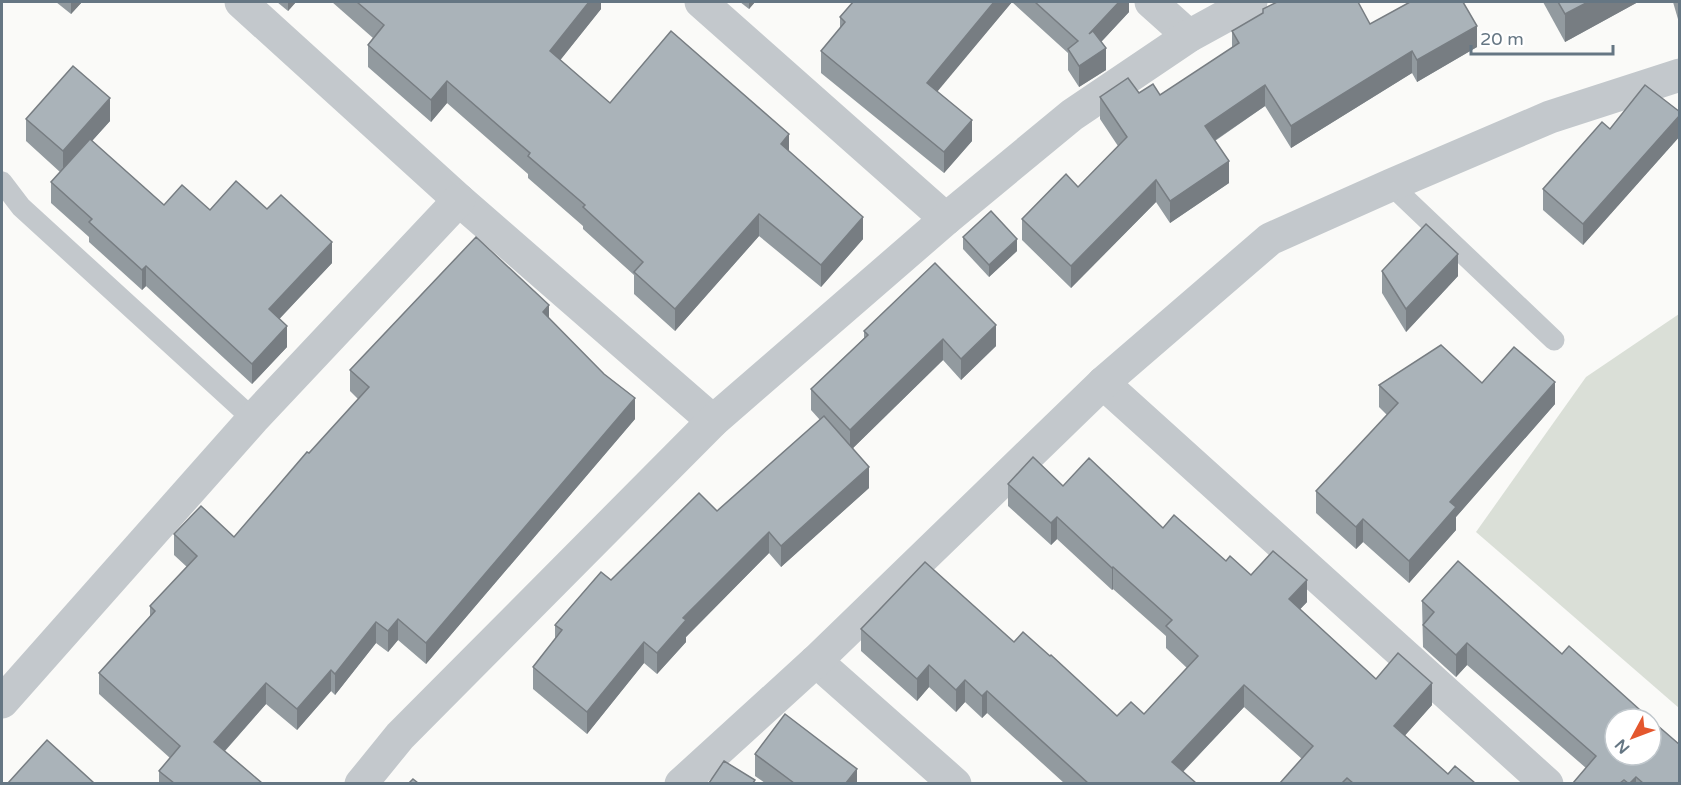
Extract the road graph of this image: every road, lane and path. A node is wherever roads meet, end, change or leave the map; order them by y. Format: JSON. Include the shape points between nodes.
{"nodes":[{"id":1,"x":241,"y":2,"type":"edge"},
{"id":2,"x":701,"y":2,"type":"edge"},
{"id":3,"x":1151,"y":2,"type":"edge"},
{"id":4,"x":1251,"y":2,"type":"edge"},
{"id":5,"x":1189,"y":36,"type":"junction"},
{"id":6,"x":1680,"y":75,"type":"edge"},
{"id":7,"x":2,"y":182,"type":"edge"},
{"id":8,"x":1391,"y":184,"type":"junction"},
{"id":9,"x":459,"y":200,"type":"junction"},
{"id":10,"x":946,"y":219,"type":"junction"},
{"id":11,"x":1554,"y":340,"type":"dead end"},
{"id":12,"x":1103,"y":383,"type":"junction"},
{"id":13,"x":253,"y":419,"type":"junction"},
{"id":14,"x":714,"y":421,"type":"junction"},
{"id":15,"x":816,"y":661,"type":"junction"},
{"id":16,"x":2,"y":702,"type":"edge"},
{"id":17,"x":361,"y":783,"type":"edge"},
{"id":18,"x":681,"y":783,"type":"edge"},
{"id":19,"x":955,"y":783,"type":"edge"},
{"id":20,"x":1547,"y":783,"type":"edge"}],
"edges":[{"from":1,"to":9,"type":"street"},
{"from":2,"to":10,"type":"street"},
{"from":3,"to":5,"type":"street"},
{"from":4,"to":5,"type":"street"},
{"from":5,"to":10,"type":"street","via":[[1072,115]]},
{"from":6,"to":8,"type":"street","via":[[1550,117]]},
{"from":7,"to":13,"type":"lane","via":[[21,207]]},
{"from":8,"to":11,"type":"lane"},
{"from":8,"to":12,"type":"street","via":[[1270,239]]},
{"from":9,"to":13,"type":"street"},
{"from":9,"to":14,"type":"street"},
{"from":10,"to":14,"type":"street"},
{"from":12,"to":15,"type":"street"},
{"from":12,"to":20,"type":"street"},
{"from":13,"to":16,"type":"street"},
{"from":14,"to":17,"type":"street","via":[[400,736]]},
{"from":15,"to":18,"type":"street"},
{"from":15,"to":19,"type":"street"}]}
